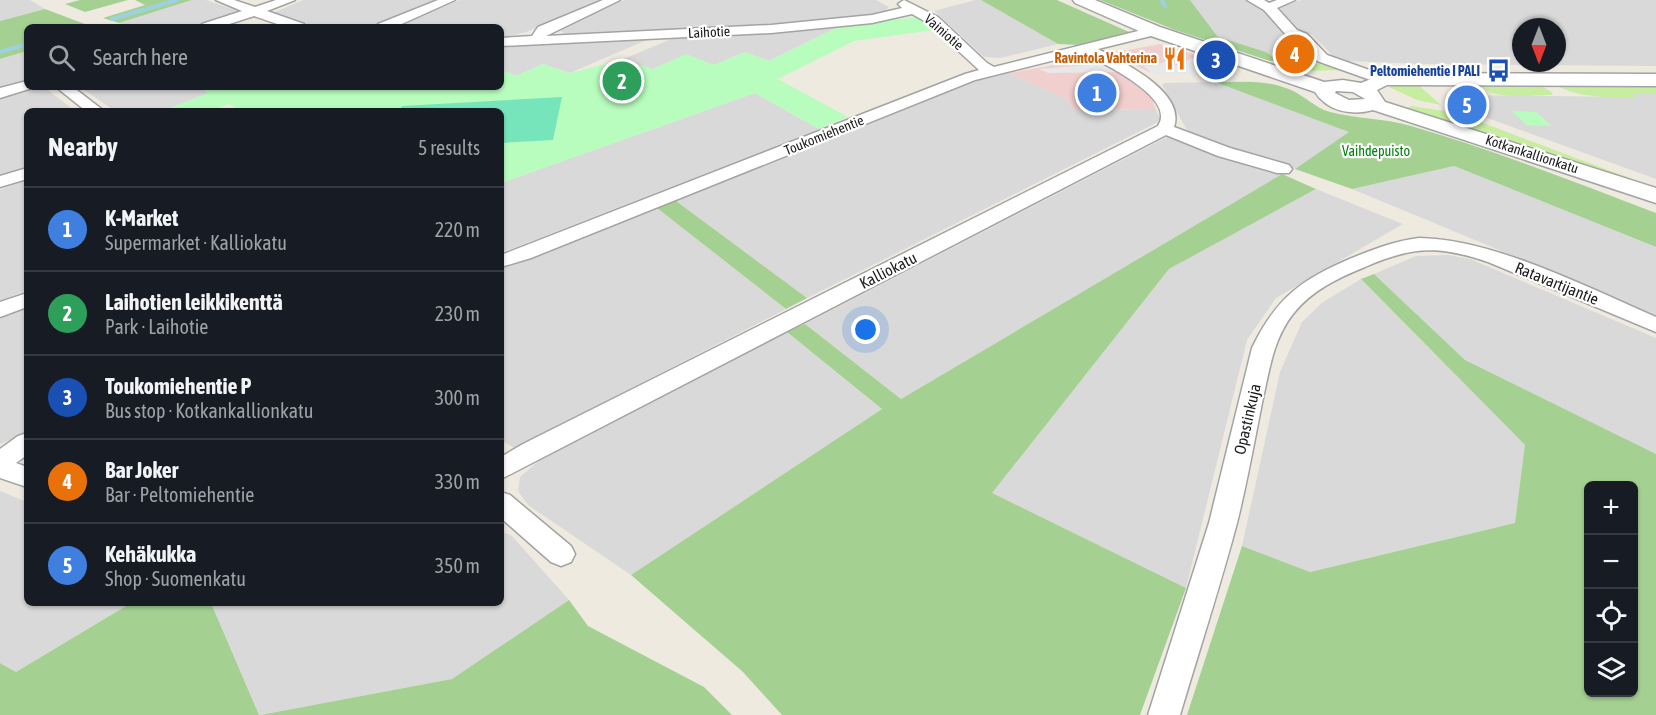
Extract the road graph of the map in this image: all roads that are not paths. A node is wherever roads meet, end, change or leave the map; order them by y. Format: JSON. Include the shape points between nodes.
{"nodes":[{"id":1,"x":222,"y":0,"type":"edge"},
{"id":2,"x":289,"y":0,"type":"edge"},
{"id":3,"x":449,"y":0,"type":"edge"},
{"id":4,"x":614,"y":0,"type":"edge"},
{"id":5,"x":894,"y":0,"type":"edge"},
{"id":6,"x":1081,"y":0,"type":"edge"},
{"id":7,"x":1253,"y":0,"type":"edge"},
{"id":8,"x":1289,"y":0,"type":"edge"},
{"id":9,"x":1269,"y":7,"type":"junction"},
{"id":10,"x":915,"y":9,"type":"junction"},
{"id":11,"x":254,"y":12,"type":"junction"},
{"id":12,"x":216,"y":24,"type":"edge"},
{"id":13,"x":290,"y":24,"type":"edge"},
{"id":14,"x":390,"y":24,"type":"edge"},
{"id":15,"x":1154,"y":31,"type":"junction"},
{"id":16,"x":536,"y":40,"type":"junction"},
{"id":17,"x":504,"y":42,"type":"edge"},
{"id":18,"x":1086,"y":49,"type":"junction"},
{"id":19,"x":990,"y":70,"type":"junction"},
{"id":20,"x":1384,"y":80,"type":"junction"},
{"id":21,"x":1656,"y":80,"type":"edge"},
{"id":22,"x":24,"y":86,"type":"edge"},
{"id":23,"x":67,"y":90,"type":"edge"},
{"id":24,"x":0,"y":93,"type":"edge"},
{"id":25,"x":1367,"y":97,"type":"junction"},
{"id":26,"x":92,"y":108,"type":"edge"},
{"id":27,"x":1165,"y":129,"type":"junction"},
{"id":28,"x":1283,"y":169,"type":"dead end"},
{"id":29,"x":24,"y":173,"type":"edge"},
{"id":30,"x":0,"y":182,"type":"edge"},
{"id":31,"x":1656,"y":196,"type":"edge"},
{"id":32,"x":1457,"y":246,"type":"joint"},
{"id":33,"x":504,"y":260,"type":"edge"},
{"id":34,"x":24,"y":299,"type":"edge"},
{"id":35,"x":0,"y":310,"type":"edge"},
{"id":36,"x":1656,"y":325,"type":"edge"},
{"id":37,"x":24,"y":443,"type":"edge"},
{"id":38,"x":0,"y":462,"type":"edge"},
{"id":39,"x":504,"y":467,"type":"edge"},
{"id":40,"x":0,"y":468,"type":"edge"},
{"id":41,"x":24,"y":476,"type":"edge"},
{"id":42,"x":504,"y":505,"type":"edge"},
{"id":43,"x":561,"y":554,"type":"dead end"},
{"id":44,"x":1164,"y":715,"type":"edge"}],
"edges":[{"from":1,"to":11,"type":"street"},
{"from":2,"to":11,"type":"street"},
{"from":3,"to":14,"type":"street"},
{"from":4,"to":16,"type":"street","via":[[543,30]]},
{"from":5,"to":10,"type":"street","name":"Vainiotie"},
{"from":6,"to":15,"type":"street"},
{"from":7,"to":9,"type":"street"},
{"from":8,"to":9,"type":"street"},
{"from":9,"to":20,"type":"street","via":[[1322,58]]},
{"from":10,"to":16,"type":"street","name":"Laihotie","via":[[872,19],[802,27]]},
{"from":10,"to":19,"type":"street","name":"Vainiotie"},
{"from":11,"to":12,"type":"street"},
{"from":11,"to":13,"type":"street"},
{"from":15,"to":18,"type":"street","name":"Toukomiehentie"},
{"from":15,"to":25,"type":"street","via":[[1325,89],[1339,85]]},
{"from":16,"to":17,"type":"street","name":"Laihotie"},
{"from":18,"to":19,"type":"street","name":"Toukomiehentie"},
{"from":18,"to":27,"type":"street","via":[[1154,91],[1170,117]]},
{"from":19,"to":33,"type":"street","name":"Toukomiehentie"},
{"from":20,"to":21,"type":"street"},
{"from":20,"to":25,"type":"street"},
{"from":22,"to":24,"type":"street"},
{"from":23,"to":26,"type":"street"},
{"from":25,"to":31,"type":"street","name":"Kotkankallionkatu"},
{"from":27,"to":28,"type":"street"},
{"from":27,"to":39,"type":"street","name":"Kalliokatu"},
{"from":29,"to":30,"type":"street"},
{"from":32,"to":36,"type":"street","name":"Ratavartijantie"},
{"from":32,"to":44,"type":"street","name":"Opastinkuja","via":[[1403,246],[1335,272],[1305,290],[1272,326],[1263,348],[1223,523]]},
{"from":34,"to":35,"type":"street"},
{"from":37,"to":38,"type":"street"},
{"from":40,"to":41,"type":"street"},
{"from":42,"to":43,"type":"street"}]}
